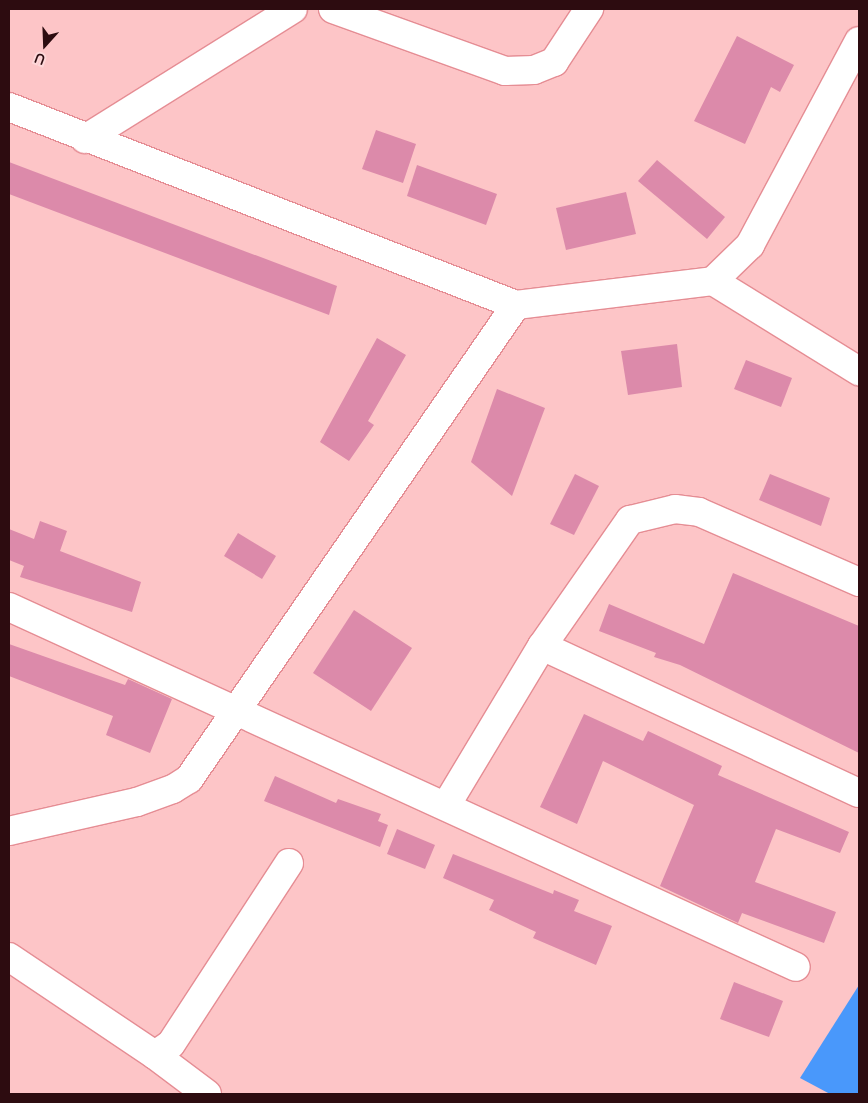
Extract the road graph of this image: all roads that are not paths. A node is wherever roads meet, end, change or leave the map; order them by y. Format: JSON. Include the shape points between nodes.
{"nodes":[{"id":1,"x":293,"y":9,"type":"edge"},
{"id":2,"x":333,"y":9,"type":"edge"},
{"id":3,"x":589,"y":9,"type":"edge"},
{"id":4,"x":857,"y":49,"type":"edge"},
{"id":5,"x":9,"y":107,"type":"edge"},
{"id":6,"x":85,"y":139,"type":"junction"},
{"id":7,"x":713,"y":281,"type":"junction"},
{"id":8,"x":516,"y":305,"type":"junction"},
{"id":9,"x":859,"y":371,"type":"edge"},
{"id":10,"x":859,"y":582,"type":"edge"},
{"id":11,"x":9,"y":607,"type":"edge"},
{"id":12,"x":542,"y":646,"type":"junction"},
{"id":13,"x":238,"y":711,"type":"junction"},
{"id":14,"x":859,"y":793,"type":"edge"},
{"id":15,"x":448,"y":804,"type":"junction"},
{"id":16,"x":9,"y":831,"type":"edge"},
{"id":17,"x":289,"y":863,"type":"dead end"},
{"id":18,"x":9,"y":956,"type":"edge"},
{"id":19,"x":796,"y":967,"type":"dead end"},
{"id":20,"x":155,"y":1055,"type":"junction"},
{"id":21,"x":207,"y":1094,"type":"edge"}],
"edges":[{"from":1,"to":6,"type":"street"},
{"from":2,"to":3,"type":"street","via":[[505,71],[534,70],[554,62]]},
{"from":4,"to":7,"type":"street","via":[[750,245]]},
{"from":5,"to":6,"type":"street"},
{"from":6,"to":8,"type":"street"},
{"from":7,"to":8,"type":"street"},
{"from":7,"to":9,"type":"street"},
{"from":8,"to":13,"type":"street","via":[[486,342]]},
{"from":10,"to":12,"type":"street","via":[[699,512],[653,512],[630,520]]},
{"from":11,"to":13,"type":"street"},
{"from":12,"to":14,"type":"street"},
{"from":12,"to":15,"type":"street"},
{"from":13,"to":15,"type":"street"},
{"from":13,"to":16,"type":"street","via":[[200,769],[173,789]]},
{"from":15,"to":19,"type":"street"},
{"from":17,"to":20,"type":"street","via":[[171,1044]]},
{"from":18,"to":20,"type":"street"},
{"from":20,"to":21,"type":"street"}]}
